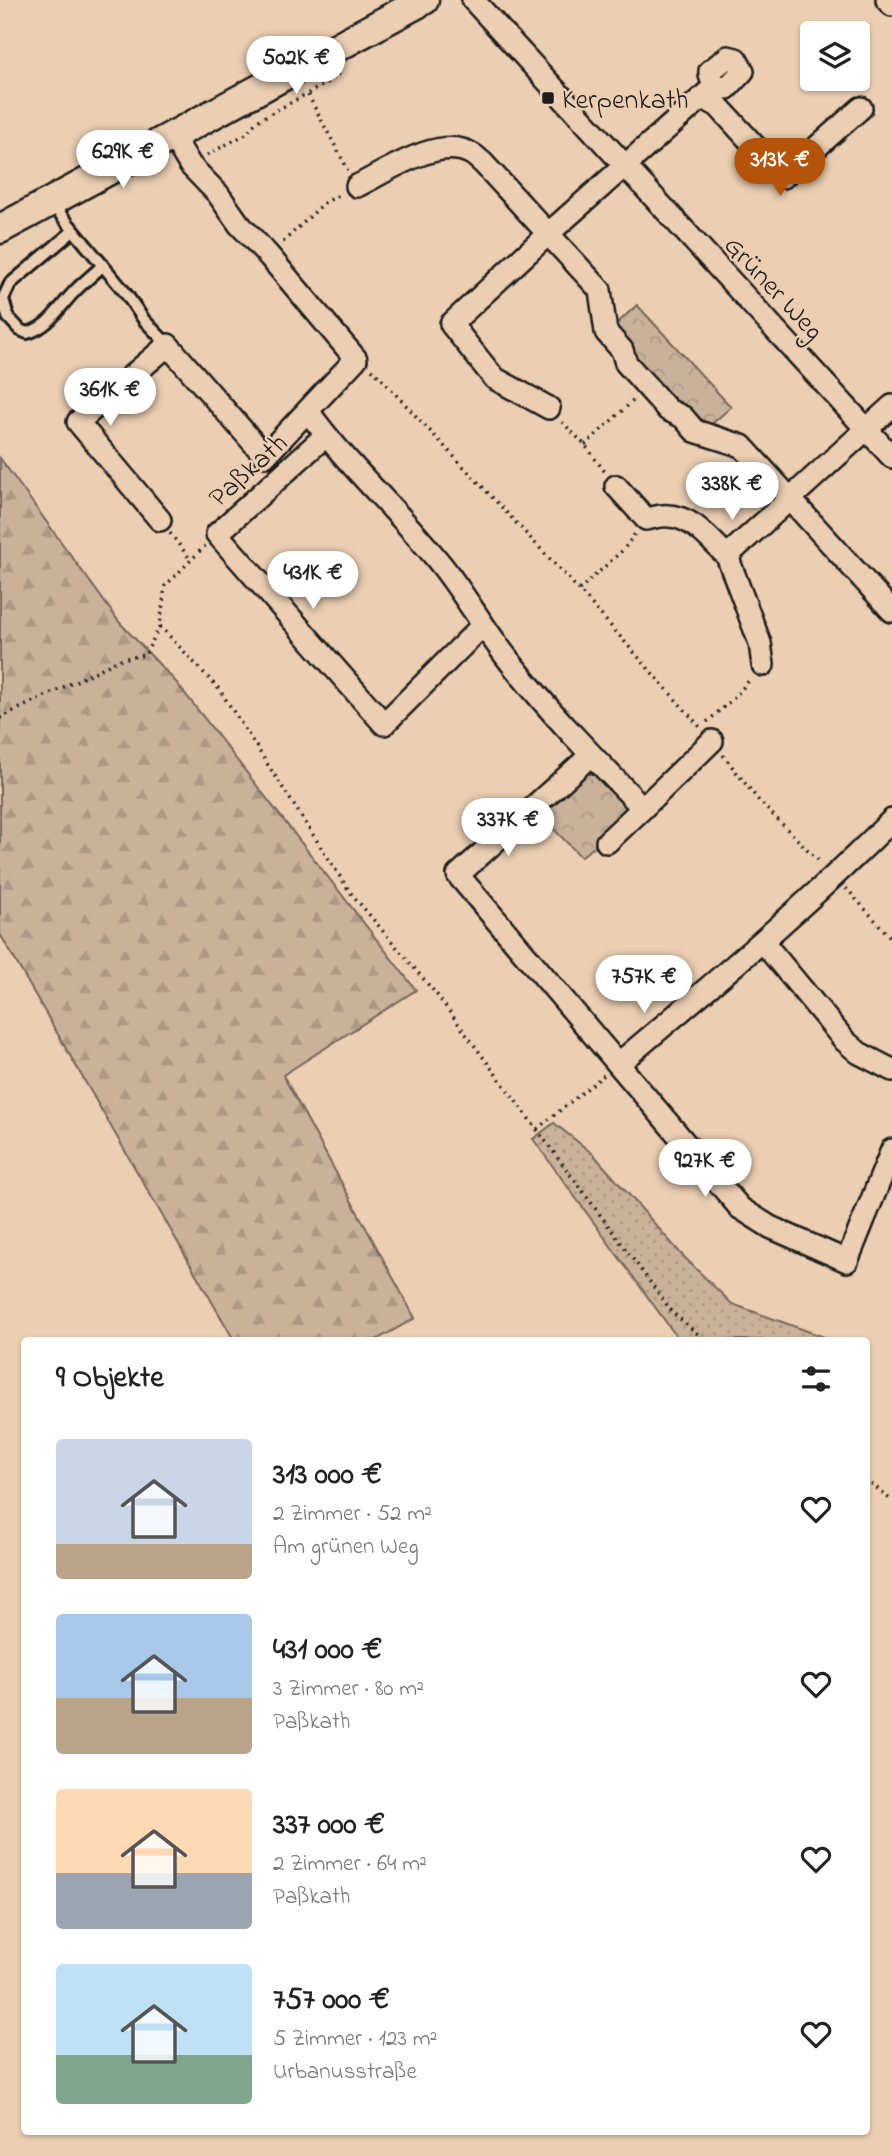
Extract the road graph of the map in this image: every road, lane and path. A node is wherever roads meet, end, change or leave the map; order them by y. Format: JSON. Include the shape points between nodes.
{"nodes":[{"id":1,"x":424,"y":0,"type":"edge"},
{"id":2,"x":473,"y":0,"type":"edge"},
{"id":3,"x":887,"y":0,"type":"edge"},
{"id":4,"x":892,"y":5,"type":"edge"},
{"id":5,"x":339,"y":72,"type":"dead end"},
{"id":6,"x":308,"y":95,"type":"junction"},
{"id":7,"x":861,"y":108,"type":"dead end"},
{"id":8,"x":172,"y":135,"type":"junction"},
{"id":9,"x":190,"y":165,"type":"junction"},
{"id":10,"x":625,"y":165,"type":"junction"},
{"id":11,"x":357,"y":186,"type":"junction"},
{"id":12,"x":50,"y":201,"type":"junction"},
{"id":13,"x":0,"y":229,"type":"edge"},
{"id":14,"x":73,"y":231,"type":"junction"},
{"id":15,"x":549,"y":233,"type":"junction"},
{"id":16,"x":269,"y":256,"type":"junction"},
{"id":17,"x":102,"y":266,"type":"junction"},
{"id":18,"x":168,"y":345,"type":"junction"},
{"id":19,"x":356,"y":359,"type":"junction"},
{"id":20,"x":648,"y":387,"type":"junction"},
{"id":21,"x":892,"y":406,"type":"edge"},
{"id":22,"x":549,"y":408,"type":"joint"},
{"id":23,"x":308,"y":411,"type":"junction"},
{"id":24,"x":867,"y":429,"type":"junction"},
{"id":25,"x":325,"y":436,"type":"junction"},
{"id":26,"x":585,"y":445,"type":"junction"},
{"id":27,"x":892,"y":457,"type":"edge"},
{"id":28,"x":616,"y":486,"type":"joint"},
{"id":29,"x":789,"y":499,"type":"junction"},
{"id":30,"x":646,"y":519,"type":"junction"},
{"id":31,"x":160,"y":520,"type":"joint"},
{"id":32,"x":727,"y":556,"type":"junction"},
{"id":33,"x":579,"y":590,"type":"junction"},
{"id":34,"x":892,"y":611,"type":"edge"},
{"id":35,"x":160,"y":625,"type":"junction"},
{"id":36,"x":482,"y":626,"type":"junction"},
{"id":37,"x":763,"y":665,"type":"joint"},
{"id":38,"x":0,"y":718,"type":"edge"},
{"id":39,"x":706,"y":734,"type":"junction"},
{"id":40,"x":591,"y":755,"type":"junction"},
{"id":41,"x":643,"y":808,"type":"junction"},
{"id":42,"x":892,"y":821,"type":"edge"},
{"id":43,"x":607,"y":842,"type":"dead end"},
{"id":44,"x":835,"y":877,"type":"junction"},
{"id":45,"x":892,"y":939,"type":"edge"},
{"id":46,"x":763,"y":942,"type":"junction"},
{"id":47,"x":618,"y":1064,"type":"junction"},
{"id":48,"x":892,"y":1070,"type":"edge"},
{"id":49,"x":537,"y":1129,"type":"junction"},
{"id":50,"x":892,"y":1150,"type":"edge"},
{"id":51,"x":702,"y":1337,"type":"edge"},
{"id":52,"x":870,"y":1482,"type":"edge"},
{"id":53,"x":892,"y":1501,"type":"edge"}],
"edges":[{"from":1,"to":8,"type":"main road"},
{"from":2,"to":10,"type":"street","name":"Grüner Weg"},
{"from":3,"to":4,"type":"street"},
{"from":5,"to":6,"type":"path"},
{"from":6,"to":9,"type":"path","via":[[257,121],[246,134]]},
{"from":6,"to":11,"type":"path"},
{"from":7,"to":10,"type":"street","via":[[783,177],[709,91]]},
{"from":8,"to":9,"type":"street"},
{"from":8,"to":12,"type":"main road"},
{"from":9,"to":16,"type":"street"},
{"from":10,"to":15,"type":"street"},
{"from":10,"to":24,"type":"street","name":"Grüner Weg"},
{"from":11,"to":15,"type":"street","via":[[425,152],[454,149],[483,163]]},
{"from":11,"to":16,"type":"path","via":[[324,203]]},
{"from":12,"to":13,"type":"main road"},
{"from":12,"to":14,"type":"lane"},
{"from":14,"to":17,"type":"lane"},
{"from":14,"to":17,"type":"lane","via":[[10,284],[3,299],[13,324],[27,333],[37,330]]},
{"from":15,"to":20,"type":"street","via":[[600,290],[606,332]]},
{"from":15,"to":22,"type":"street","via":[[451,324],[494,377]]},
{"from":16,"to":19,"type":"street"},
{"from":17,"to":18,"type":"lane"},
{"from":18,"to":23,"type":"street","via":[[265,456]]},
{"from":18,"to":31,"type":"street","via":[[78,422]]},
{"from":19,"to":23,"type":"street"},
{"from":19,"to":33,"type":"path","via":[[369,366]]},
{"from":20,"to":26,"type":"path"},
{"from":20,"to":29,"type":"street","via":[[695,431],[742,446]]},
{"from":21,"to":24,"type":"street"},
{"from":22,"to":26,"type":"path"},
{"from":23,"to":25,"type":"street","name":"Paßkath"},
{"from":24,"to":27,"type":"street","name":"Grüner Weg"},
{"from":24,"to":29,"type":"street"},
{"from":25,"to":36,"type":"street","name":"Paßkath","via":[[443,568]]},
{"from":25,"to":36,"type":"street","name":"Paßkath","via":[[217,534],[384,724]]},
{"from":26,"to":28,"type":"path"},
{"from":28,"to":30,"type":"street"},
{"from":29,"to":32,"type":"street"},
{"from":29,"to":34,"type":"street"},
{"from":30,"to":32,"type":"street","via":[[669,515],[683,519]]},
{"from":30,"to":33,"type":"path","via":[[624,549]]},
{"from":31,"to":35,"type":"path","via":[[190,559],[165,586]]},
{"from":32,"to":37,"type":"street","via":[[760,643]]},
{"from":33,"to":39,"type":"path"},
{"from":35,"to":38,"type":"path","via":[[145,655],[121,659]]},
{"from":35,"to":49,"type":"path","via":[[219,690],[349,892],[437,995]]},
{"from":36,"to":40,"type":"street","name":"Paßkath"},
{"from":37,"to":39,"type":"path"},
{"from":39,"to":41,"type":"street"},
{"from":39,"to":44,"type":"path","via":[[759,801]]},
{"from":40,"to":41,"type":"street","name":"Paßkath"},
{"from":40,"to":47,"type":"street","via":[[458,875]]},
{"from":41,"to":43,"type":"street"},
{"from":42,"to":44,"type":"street"},
{"from":44,"to":45,"type":"path"},
{"from":44,"to":46,"type":"street"},
{"from":46,"to":47,"type":"street"},
{"from":46,"to":48,"type":"street","via":[[845,1041]]},
{"from":47,"to":49,"type":"path"},
{"from":47,"to":50,"type":"street","via":[[740,1208],[770,1227],[847,1261]]},
{"from":49,"to":51,"type":"path","via":[[673,1312]]},
{"from":52,"to":53,"type":"path"}]}
